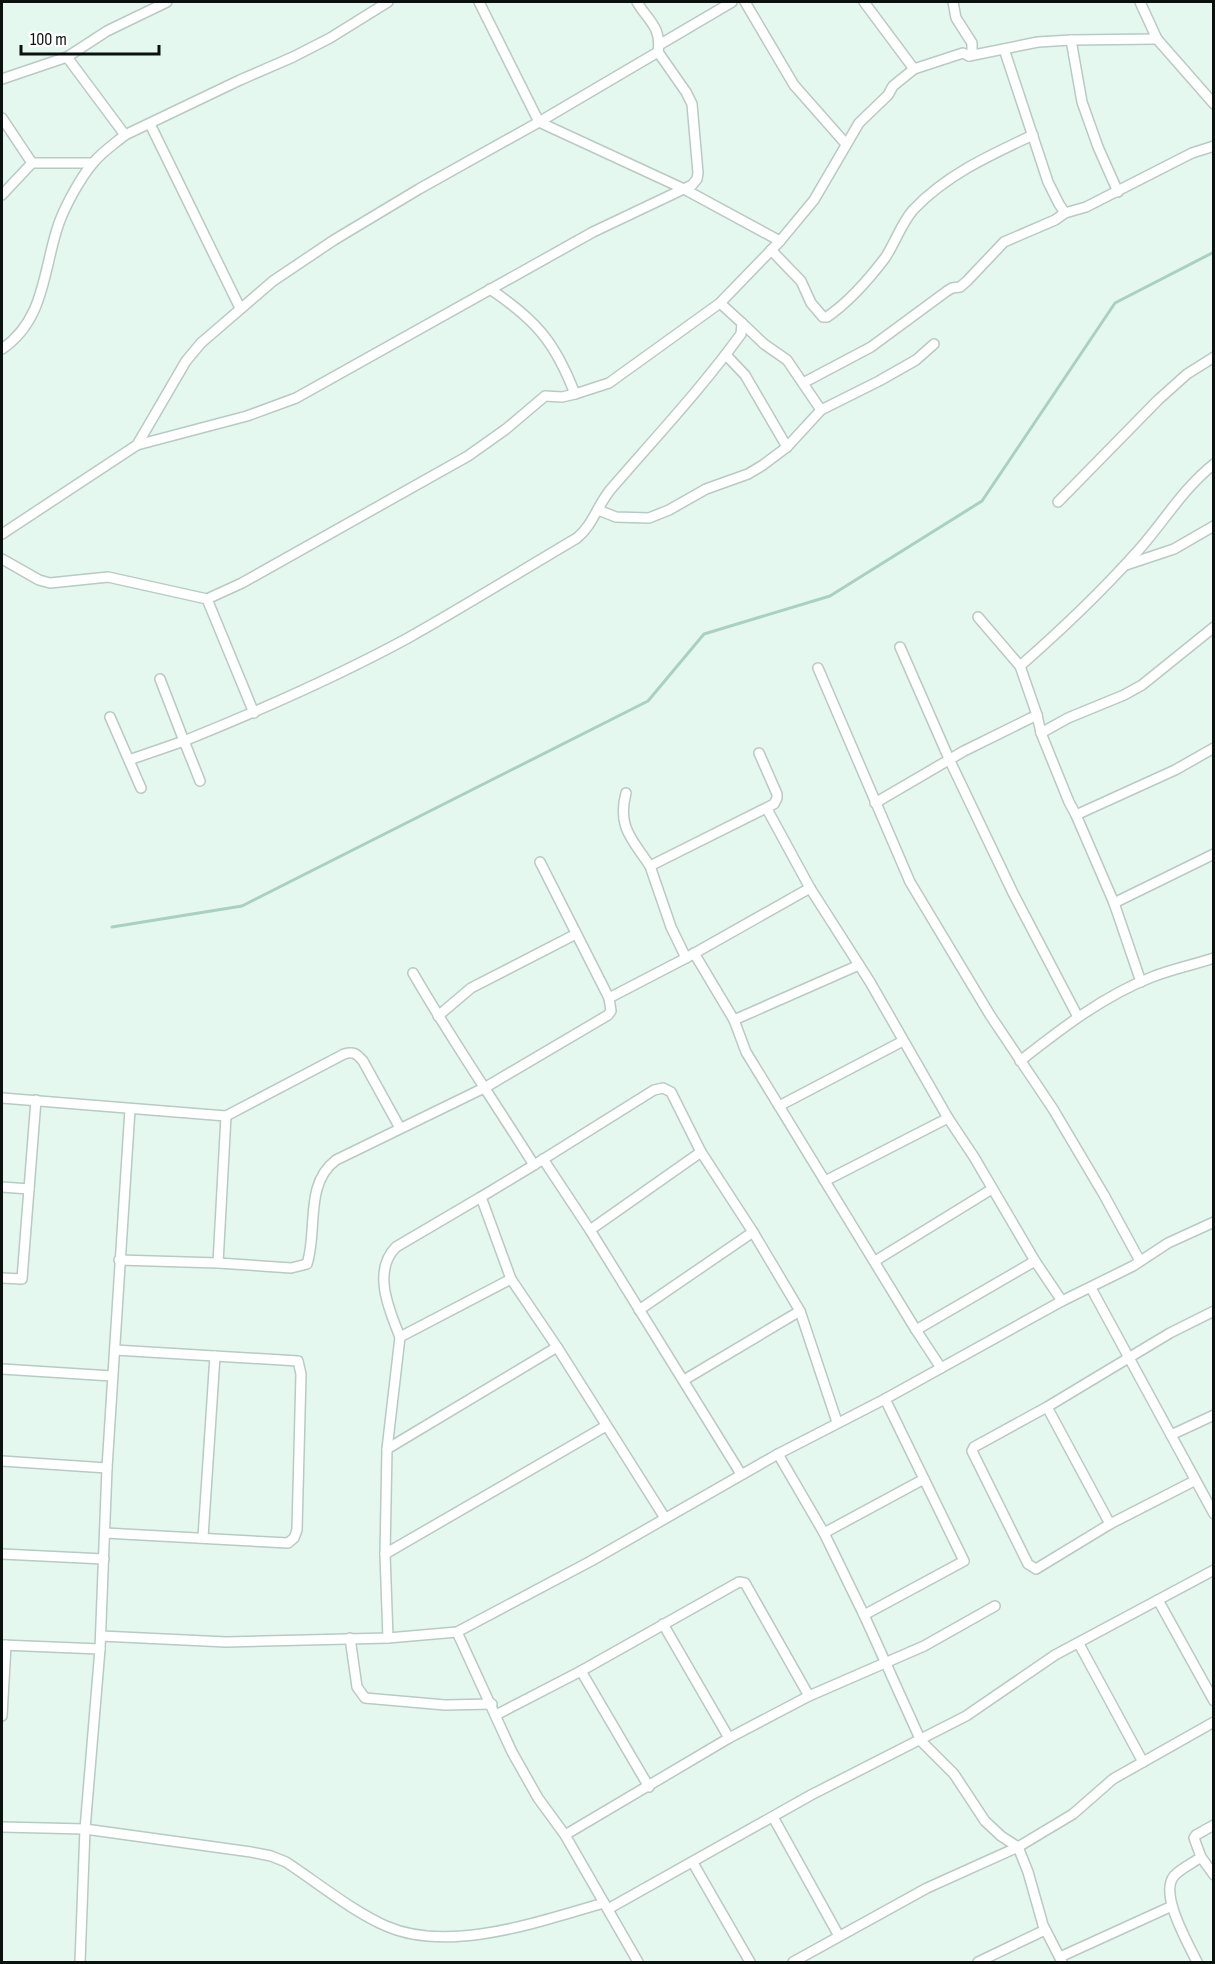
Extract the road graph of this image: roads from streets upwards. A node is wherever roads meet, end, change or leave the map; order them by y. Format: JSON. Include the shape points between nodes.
{"nodes":[{"id":1,"x":167,"y":2,"type":"edge"},
{"id":2,"x":388,"y":2,"type":"edge"},
{"id":3,"x":479,"y":2,"type":"edge"},
{"id":4,"x":637,"y":2,"type":"edge"},
{"id":5,"x":732,"y":2,"type":"edge"},
{"id":6,"x":746,"y":2,"type":"edge"},
{"id":7,"x":864,"y":2,"type":"edge"},
{"id":8,"x":953,"y":2,"type":"edge"},
{"id":9,"x":1140,"y":2,"type":"edge"},
{"id":10,"x":154,"y":4,"type":"edge"},
{"id":11,"x":1157,"y":39,"type":"junction"},
{"id":12,"x":1071,"y":40,"type":"junction"},
{"id":13,"x":659,"y":49,"type":"junction"},
{"id":14,"x":1004,"y":49,"type":"junction"},
{"id":15,"x":969,"y":56,"type":"junction"},
{"id":16,"x":67,"y":57,"type":"junction"},
{"id":17,"x":914,"y":69,"type":"junction"},
{"id":18,"x":2,"y":80,"type":"edge"},
{"id":19,"x":1214,"y":104,"type":"edge"},
{"id":20,"x":2,"y":118,"type":"edge"},
{"id":21,"x":539,"y":122,"type":"junction"},
{"id":22,"x":150,"y":124,"type":"junction"},
{"id":23,"x":125,"y":135,"type":"junction"},
{"id":24,"x":1033,"y":135,"type":"junction"},
{"id":25,"x":846,"y":144,"type":"junction"},
{"id":26,"x":1214,"y":146,"type":"edge"},
{"id":27,"x":32,"y":163,"type":"junction"},
{"id":28,"x":93,"y":163,"type":"junction"},
{"id":29,"x":684,"y":189,"type":"junction"},
{"id":30,"x":1118,"y":192,"type":"junction"},
{"id":31,"x":2,"y":195,"type":"edge"},
{"id":32,"x":1065,"y":213,"type":"junction"},
{"id":33,"x":780,"y":241,"type":"junction"},
{"id":34,"x":771,"y":250,"type":"junction"},
{"id":35,"x":490,"y":289,"type":"junction"},
{"id":36,"x":720,"y":303,"type":"junction"},
{"id":37,"x":240,"y":308,"type":"junction"},
{"id":38,"x":742,"y":323,"type":"junction"},
{"id":39,"x":934,"y":344,"type":"dead end"},
{"id":40,"x":2,"y":349,"type":"edge"},
{"id":41,"x":726,"y":355,"type":"junction"},
{"id":42,"x":1214,"y":357,"type":"edge"},
{"id":43,"x":803,"y":383,"type":"junction"},
{"id":44,"x":575,"y":394,"type":"junction"},
{"id":45,"x":821,"y":410,"type":"junction"},
{"id":46,"x":137,"y":445,"type":"junction"},
{"id":47,"x":787,"y":447,"type":"junction"},
{"id":48,"x":1214,"y":464,"type":"edge"},
{"id":49,"x":1058,"y":502,"type":"dead end"},
{"id":50,"x":598,"y":510,"type":"junction"},
{"id":51,"x":1214,"y":525,"type":"edge"},
{"id":52,"x":2,"y":534,"type":"edge"},
{"id":53,"x":2,"y":559,"type":"edge"},
{"id":54,"x":1125,"y":565,"type":"junction"},
{"id":55,"x":207,"y":599,"type":"junction"},
{"id":56,"x":978,"y":616,"type":"dead end"},
{"id":57,"x":1214,"y":627,"type":"edge"},
{"id":58,"x":900,"y":647,"type":"dead end"},
{"id":59,"x":1020,"y":666,"type":"junction"},
{"id":60,"x":818,"y":668,"type":"dead end"},
{"id":61,"x":160,"y":679,"type":"dead end"},
{"id":62,"x":254,"y":713,"type":"junction"},
{"id":63,"x":1037,"y":715,"type":"junction"},
{"id":64,"x":110,"y":717,"type":"dead end"},
{"id":65,"x":1041,"y":733,"type":"junction"},
{"id":66,"x":184,"y":741,"type":"junction"},
{"id":67,"x":1214,"y":748,"type":"edge"},
{"id":68,"x":759,"y":753,"type":"dead end"},
{"id":69,"x":129,"y":760,"type":"junction"},
{"id":70,"x":950,"y":760,"type":"junction"},
{"id":71,"x":200,"y":781,"type":"dead end"},
{"id":72,"x":141,"y":788,"type":"dead end"},
{"id":73,"x":626,"y":793,"type":"dead end"},
{"id":74,"x":875,"y":803,"type":"junction"},
{"id":75,"x":767,"y":809,"type":"junction"},
{"id":76,"x":1076,"y":815,"type":"junction"},
{"id":77,"x":1214,"y":854,"type":"edge"},
{"id":78,"x":540,"y":862,"type":"dead end"},
{"id":79,"x":650,"y":866,"type":"junction"},
{"id":80,"x":810,"y":888,"type":"junction"},
{"id":81,"x":1114,"y":903,"type":"junction"},
{"id":82,"x":576,"y":934,"type":"junction"},
{"id":83,"x":694,"y":952,"type":"junction"},
{"id":84,"x":686,"y":958,"type":"junction"},
{"id":85,"x":1214,"y":958,"type":"edge"},
{"id":86,"x":859,"y":965,"type":"junction"},
{"id":87,"x":413,"y":974,"type":"dead end"},
{"id":88,"x":1142,"y":982,"type":"junction"},
{"id":89,"x":609,"y":998,"type":"junction"},
{"id":90,"x":438,"y":1016,"type":"junction"},
{"id":91,"x":1078,"y":1017,"type":"junction"},
{"id":92,"x":734,"y":1020,"type":"junction"},
{"id":93,"x":903,"y":1041,"type":"junction"},
{"id":94,"x":1020,"y":1060,"type":"junction"},
{"id":95,"x":486,"y":1087,"type":"junction"},
{"id":96,"x":2,"y":1098,"type":"edge"},
{"id":97,"x":36,"y":1100,"type":"junction"},
{"id":98,"x":779,"y":1106,"type":"junction"},
{"id":99,"x":130,"y":1109,"type":"junction"},
{"id":100,"x":226,"y":1116,"type":"junction"},
{"id":101,"x":948,"y":1118,"type":"junction"},
{"id":102,"x":400,"y":1128,"type":"junction"},
{"id":103,"x":700,"y":1152,"type":"junction"},
{"id":104,"x":543,"y":1159,"type":"junction"},
{"id":105,"x":534,"y":1165,"type":"junction"},
{"id":106,"x":825,"y":1181,"type":"junction"},
{"id":107,"x":2,"y":1187,"type":"edge"},
{"id":108,"x":29,"y":1189,"type":"junction"},
{"id":109,"x":992,"y":1190,"type":"junction"},
{"id":110,"x":481,"y":1197,"type":"junction"},
{"id":111,"x":1214,"y":1222,"type":"edge"},
{"id":112,"x":590,"y":1230,"type":"junction"},
{"id":113,"x":753,"y":1232,"type":"junction"},
{"id":114,"x":119,"y":1260,"type":"junction"},
{"id":115,"x":875,"y":1261,"type":"junction"},
{"id":116,"x":1035,"y":1261,"type":"junction"},
{"id":117,"x":1140,"y":1261,"type":"junction"},
{"id":118,"x":218,"y":1263,"type":"junction"},
{"id":119,"x":2,"y":1278,"type":"edge"},
{"id":120,"x":512,"y":1278,"type":"junction"},
{"id":121,"x":1091,"y":1288,"type":"junction"},
{"id":122,"x":1062,"y":1301,"type":"junction"},
{"id":123,"x":639,"y":1310,"type":"junction"},
{"id":124,"x":800,"y":1311,"type":"junction"},
{"id":125,"x":1214,"y":1311,"type":"edge"},
{"id":126,"x":916,"y":1330,"type":"junction"},
{"id":127,"x":400,"y":1337,"type":"junction"},
{"id":128,"x":557,"y":1347,"type":"junction"},
{"id":129,"x":115,"y":1350,"type":"junction"},
{"id":130,"x":215,"y":1356,"type":"junction"},
{"id":131,"x":1129,"y":1359,"type":"junction"},
{"id":132,"x":941,"y":1368,"type":"junction"},
{"id":133,"x":2,"y":1369,"type":"edge"},
{"id":134,"x":112,"y":1376,"type":"junction"},
{"id":135,"x":684,"y":1380,"type":"junction"},
{"id":136,"x":885,"y":1399,"type":"junction"},
{"id":137,"x":1047,"y":1407,"type":"junction"},
{"id":138,"x":1214,"y":1415,"type":"edge"},
{"id":139,"x":837,"y":1422,"type":"junction"},
{"id":140,"x":606,"y":1426,"type":"junction"},
{"id":141,"x":1171,"y":1435,"type":"junction"},
{"id":142,"x":387,"y":1449,"type":"junction"},
{"id":143,"x":778,"y":1454,"type":"junction"},
{"id":144,"x":2,"y":1461,"type":"edge"},
{"id":145,"x":107,"y":1468,"type":"junction"},
{"id":146,"x":741,"y":1474,"type":"junction"},
{"id":147,"x":924,"y":1479,"type":"junction"},
{"id":148,"x":1194,"y":1481,"type":"junction"},
{"id":149,"x":1214,"y":1514,"type":"edge"},
{"id":150,"x":665,"y":1518,"type":"junction"},
{"id":151,"x":1110,"y":1524,"type":"junction"},
{"id":152,"x":105,"y":1533,"type":"junction"},
{"id":153,"x":824,"y":1533,"type":"junction"},
{"id":154,"x":204,"y":1537,"type":"junction"},
{"id":155,"x":2,"y":1554,"type":"edge"},
{"id":156,"x":386,"y":1554,"type":"junction"},
{"id":157,"x":104,"y":1559,"type":"junction"},
{"id":158,"x":1214,"y":1570,"type":"edge"},
{"id":159,"x":1158,"y":1600,"type":"junction"},
{"id":160,"x":995,"y":1606,"type":"dead end"},
{"id":161,"x":864,"y":1615,"type":"junction"},
{"id":162,"x":663,"y":1624,"type":"junction"},
{"id":163,"x":457,"y":1632,"type":"junction"},
{"id":164,"x":101,"y":1636,"type":"junction"},
{"id":165,"x":351,"y":1638,"type":"junction"},
{"id":166,"x":388,"y":1638,"type":"junction"},
{"id":167,"x":1079,"y":1644,"type":"junction"},
{"id":168,"x":4,"y":1645,"type":"edge"},
{"id":169,"x":100,"y":1649,"type":"junction"},
{"id":170,"x":886,"y":1664,"type":"junction"},
{"id":171,"x":581,"y":1671,"type":"junction"},
{"id":172,"x":809,"y":1696,"type":"junction"},
{"id":173,"x":1214,"y":1701,"type":"edge"},
{"id":174,"x":492,"y":1704,"type":"junction"},
{"id":175,"x":496,"y":1715,"type":"junction"},
{"id":176,"x":2,"y":1716,"type":"edge"},
{"id":177,"x":1214,"y":1722,"type":"edge"},
{"id":178,"x":729,"y":1738,"type":"junction"},
{"id":179,"x":921,"y":1741,"type":"junction"},
{"id":180,"x":1143,"y":1762,"type":"junction"},
{"id":181,"x":649,"y":1787,"type":"junction"},
{"id":182,"x":773,"y":1817,"type":"junction"},
{"id":183,"x":1214,"y":1825,"type":"edge"},
{"id":184,"x":2,"y":1827,"type":"edge"},
{"id":185,"x":85,"y":1829,"type":"junction"},
{"id":186,"x":565,"y":1835,"type":"junction"},
{"id":187,"x":1018,"y":1847,"type":"junction"},
{"id":188,"x":1201,"y":1857,"type":"junction"},
{"id":189,"x":693,"y":1863,"type":"junction"},
{"id":190,"x":1214,"y":1875,"type":"edge"},
{"id":191,"x":606,"y":1906,"type":"junction"},
{"id":192,"x":1172,"y":1906,"type":"junction"},
{"id":193,"x":1045,"y":1930,"type":"junction"},
{"id":194,"x":839,"y":1936,"type":"junction"},
{"id":195,"x":1061,"y":1960,"type":"edge"},
{"id":196,"x":80,"y":1962,"type":"edge"},
{"id":197,"x":638,"y":1962,"type":"edge"},
{"id":198,"x":750,"y":1962,"type":"edge"},
{"id":199,"x":793,"y":1962,"type":"edge"},
{"id":200,"x":978,"y":1962,"type":"edge"},
{"id":201,"x":1197,"y":1962,"type":"edge"}],
"edges":[{"from":1,"to":10,"type":"street"},
{"from":2,"to":22,"type":"street","via":[[303,52]]},
{"from":3,"to":21,"type":"street"},
{"from":4,"to":13,"type":"street","via":[[656,28]]},
{"from":5,"to":13,"type":"street"},
{"from":6,"to":25,"type":"street","via":[[794,85]]},
{"from":7,"to":17,"type":"street"},
{"from":8,"to":15,"type":"street","via":[[956,18],[972,43]]},
{"from":9,"to":11,"type":"street"},
{"from":10,"to":16,"type":"street"},
{"from":11,"to":12,"type":"street"},
{"from":11,"to":19,"type":"street"},
{"from":12,"to":14,"type":"street"},
{"from":12,"to":30,"type":"street","via":[[1082,102]]},
{"from":13,"to":21,"type":"street"},
{"from":13,"to":29,"type":"street","via":[[692,104],[698,174]]},
{"from":14,"to":15,"type":"street"},
{"from":14,"to":24,"type":"street"},
{"from":15,"to":17,"type":"street","via":[[963,53]]},
{"from":16,"to":18,"type":"street"},
{"from":16,"to":23,"type":"street"},
{"from":17,"to":25,"type":"street","via":[[859,123]]},
{"from":20,"to":27,"type":"street"},
{"from":21,"to":29,"type":"street"},
{"from":21,"to":37,"type":"street","via":[[334,240]]},
{"from":22,"to":23,"type":"street"},
{"from":22,"to":37,"type":"street"},
{"from":23,"to":28,"type":"street"},
{"from":24,"to":32,"type":"street","via":[[1048,182]]},
{"from":24,"to":34,"type":"street","via":[[975,163],[935,189],[908,217],[885,257],[846,302],[827,317],[811,303],[801,281]]},
{"from":25,"to":33,"type":"street","via":[[818,193]]},
{"from":26,"to":30,"type":"street","via":[[1192,153]]},
{"from":27,"to":28,"type":"street"},
{"from":27,"to":31,"type":"street"},
{"from":28,"to":40,"type":"street","via":[[60,220],[34,313],[23,330]]},
{"from":29,"to":33,"type":"street"},
{"from":29,"to":35,"type":"street","via":[[593,232]]},
{"from":30,"to":32,"type":"street"},
{"from":32,"to":43,"type":"street","via":[[1004,242],[960,287],[946,291],[871,346]]},
{"from":33,"to":34,"type":"street"},
{"from":34,"to":36,"type":"street"},
{"from":35,"to":44,"type":"street","via":[[519,309],[544,335]]},
{"from":35,"to":46,"type":"street","via":[[296,398],[247,416]]},
{"from":36,"to":38,"type":"street"},
{"from":36,"to":44,"type":"street","via":[[609,383]]},
{"from":37,"to":46,"type":"street","via":[[186,361]]},
{"from":38,"to":41,"type":"street","via":[[741,334]]},
{"from":38,"to":43,"type":"street","via":[[787,360]]},
{"from":39,"to":45,"type":"street","via":[[916,360]]},
{"from":41,"to":47,"type":"street","via":[[746,375]]},
{"from":41,"to":50,"type":"street","via":[[608,493]]},
{"from":42,"to":49,"type":"street","via":[[1158,400]]},
{"from":43,"to":45,"type":"street"},
{"from":44,"to":55,"type":"street","via":[[545,396],[459,461]]},
{"from":45,"to":47,"type":"street"},
{"from":46,"to":52,"type":"street"},
{"from":47,"to":50,"type":"street","via":[[748,474],[706,489],[649,518],[616,517]]},
{"from":48,"to":54,"type":"street"},
{"from":50,"to":62,"type":"street","via":[[584,532],[548,556],[408,638]]},
{"from":51,"to":54,"type":"street","via":[[1174,549]]},
{"from":53,"to":55,"type":"street","via":[[50,583],[108,577]]},
{"from":54,"to":59,"type":"street"},
{"from":55,"to":62,"type":"street"},
{"from":56,"to":59,"type":"street"},
{"from":57,"to":65,"type":"street","via":[[1142,685]]},
{"from":58,"to":70,"type":"street"},
{"from":59,"to":63,"type":"street"},
{"from":60,"to":74,"type":"street"},
{"from":61,"to":66,"type":"street"},
{"from":62,"to":66,"type":"street"},
{"from":63,"to":65,"type":"street"},
{"from":63,"to":70,"type":"street"},
{"from":64,"to":69,"type":"street"},
{"from":65,"to":76,"type":"street"},
{"from":66,"to":69,"type":"street"},
{"from":66,"to":71,"type":"street"},
{"from":67,"to":76,"type":"street"},
{"from":68,"to":75,"type":"street","via":[[777,798]]},
{"from":69,"to":72,"type":"street"},
{"from":70,"to":74,"type":"street"},
{"from":70,"to":91,"type":"street"},
{"from":73,"to":79,"type":"street","via":[[622,812],[625,826]]},
{"from":74,"to":94,"type":"street","via":[[910,882]]},
{"from":75,"to":79,"type":"street"},
{"from":75,"to":80,"type":"street"},
{"from":76,"to":81,"type":"street"},
{"from":77,"to":81,"type":"street"},
{"from":78,"to":82,"type":"street"},
{"from":79,"to":84,"type":"street"},
{"from":80,"to":83,"type":"street"},
{"from":80,"to":86,"type":"street"},
{"from":81,"to":88,"type":"street"},
{"from":82,"to":89,"type":"street"},
{"from":82,"to":90,"type":"street","via":[[471,988]]},
{"from":83,"to":84,"type":"street"},
{"from":83,"to":92,"type":"street"},
{"from":84,"to":89,"type":"street"},
{"from":85,"to":88,"type":"street"},
{"from":86,"to":92,"type":"street"},
{"from":86,"to":93,"type":"street"},
{"from":87,"to":90,"type":"street"},
{"from":88,"to":91,"type":"street"},
{"from":89,"to":95,"type":"street","via":[[608,1015]]},
{"from":90,"to":95,"type":"street"},
{"from":91,"to":94,"type":"street"},
{"from":92,"to":98,"type":"street","via":[[746,1052]]},
{"from":93,"to":98,"type":"street"},
{"from":93,"to":101,"type":"street"},
{"from":94,"to":117,"type":"street","via":[[1053,1109]]},
{"from":95,"to":102,"type":"street"},
{"from":95,"to":105,"type":"street"},
{"from":96,"to":97,"type":"street"},
{"from":97,"to":99,"type":"street"},
{"from":97,"to":108,"type":"street"},
{"from":98,"to":106,"type":"street"},
{"from":99,"to":100,"type":"street"},
{"from":99,"to":114,"type":"street"},
{"from":100,"to":102,"type":"street","via":[[352,1052],[363,1061]]},
{"from":100,"to":118,"type":"street"},
{"from":101,"to":106,"type":"street"},
{"from":101,"to":109,"type":"street"},
{"from":102,"to":118,"type":"street","via":[[336,1160],[323,1172],[307,1264],[291,1268]]},
{"from":103,"to":104,"type":"street","via":[[671,1092],[663,1088]]},
{"from":103,"to":112,"type":"street"},
{"from":103,"to":113,"type":"street"},
{"from":104,"to":105,"type":"street"},
{"from":104,"to":112,"type":"street"},
{"from":105,"to":110,"type":"street"},
{"from":106,"to":115,"type":"street"},
{"from":107,"to":108,"type":"street"},
{"from":108,"to":119,"type":"street","via":[[22,1279]]},
{"from":109,"to":115,"type":"street"},
{"from":109,"to":116,"type":"street"},
{"from":110,"to":120,"type":"street"},
{"from":110,"to":127,"type":"street","via":[[389,1253],[384,1270],[385,1290]]},
{"from":111,"to":117,"type":"street"},
{"from":112,"to":123,"type":"street"},
{"from":113,"to":123,"type":"street"},
{"from":113,"to":124,"type":"street"},
{"from":114,"to":118,"type":"street"},
{"from":114,"to":129,"type":"street"},
{"from":115,"to":126,"type":"street"},
{"from":116,"to":122,"type":"street"},
{"from":116,"to":126,"type":"street"},
{"from":117,"to":121,"type":"street"},
{"from":120,"to":127,"type":"street"},
{"from":120,"to":128,"type":"street"},
{"from":121,"to":122,"type":"street"},
{"from":121,"to":131,"type":"street"},
{"from":122,"to":132,"type":"street"},
{"from":123,"to":135,"type":"street"},
{"from":124,"to":135,"type":"street"},
{"from":124,"to":139,"type":"street"},
{"from":125,"to":131,"type":"street","via":[[1170,1332]]},
{"from":126,"to":132,"type":"street"},
{"from":127,"to":142,"type":"street"},
{"from":128,"to":140,"type":"street"},
{"from":128,"to":142,"type":"street"},
{"from":129,"to":130,"type":"street"},
{"from":129,"to":134,"type":"street"},
{"from":130,"to":154,"type":"street"},
{"from":130,"to":154,"type":"street","via":[[298,1361],[301,1374],[297,1530],[288,1543]]},
{"from":131,"to":137,"type":"street"},
{"from":131,"to":141,"type":"street"},
{"from":132,"to":136,"type":"street"},
{"from":133,"to":134,"type":"street"},
{"from":134,"to":145,"type":"street"},
{"from":135,"to":146,"type":"street"},
{"from":136,"to":139,"type":"street"},
{"from":136,"to":147,"type":"street"},
{"from":137,"to":151,"type":"street"},
{"from":137,"to":151,"type":"street","via":[[972,1451],[1028,1564],[1036,1569],[1041,1567]]},
{"from":138,"to":141,"type":"street"},
{"from":139,"to":143,"type":"street"},
{"from":140,"to":150,"type":"street"},
{"from":140,"to":156,"type":"street"},
{"from":141,"to":148,"type":"street"},
{"from":142,"to":156,"type":"street"},
{"from":143,"to":146,"type":"street"},
{"from":143,"to":153,"type":"street"},
{"from":144,"to":145,"type":"street"},
{"from":145,"to":152,"type":"street"},
{"from":146,"to":150,"type":"street"},
{"from":147,"to":153,"type":"street"},
{"from":147,"to":161,"type":"street","via":[[964,1561]]},
{"from":148,"to":149,"type":"street"},
{"from":148,"to":151,"type":"street"},
{"from":150,"to":163,"type":"street"},
{"from":152,"to":154,"type":"street"},
{"from":152,"to":157,"type":"street"},
{"from":153,"to":161,"type":"street"},
{"from":155,"to":157,"type":"street"},
{"from":156,"to":166,"type":"street"},
{"from":157,"to":164,"type":"street"},
{"from":158,"to":159,"type":"street"},
{"from":159,"to":167,"type":"street"},
{"from":159,"to":173,"type":"street"},
{"from":160,"to":170,"type":"street"},
{"from":161,"to":170,"type":"street"},
{"from":162,"to":171,"type":"street"},
{"from":162,"to":172,"type":"street","via":[[740,1582],[745,1583]]},
{"from":162,"to":178,"type":"street"},
{"from":163,"to":166,"type":"street"},
{"from":163,"to":174,"type":"street"},
{"from":164,"to":165,"type":"street","via":[[226,1642]]},
{"from":164,"to":169,"type":"street"},
{"from":165,"to":166,"type":"street"},
{"from":165,"to":174,"type":"street","via":[[357,1687],[365,1698],[445,1705]]},
{"from":167,"to":179,"type":"street","via":[[1055,1655],[998,1696]]},
{"from":167,"to":180,"type":"street"},
{"from":168,"to":169,"type":"street"},
{"from":168,"to":176,"type":"street"},
{"from":169,"to":185,"type":"street"},
{"from":170,"to":172,"type":"street"},
{"from":170,"to":179,"type":"street"},
{"from":171,"to":175,"type":"street"},
{"from":171,"to":181,"type":"street"},
{"from":172,"to":178,"type":"street"},
{"from":174,"to":175,"type":"street"},
{"from":175,"to":186,"type":"street","via":[[538,1798]]},
{"from":177,"to":180,"type":"street"},
{"from":178,"to":181,"type":"street"},
{"from":179,"to":182,"type":"street"},
{"from":179,"to":187,"type":"street","via":[[954,1774],[985,1821]]},
{"from":180,"to":187,"type":"street","via":[[1113,1779],[1073,1814]]},
{"from":181,"to":186,"type":"street"},
{"from":182,"to":189,"type":"street"},
{"from":182,"to":194,"type":"street"},
{"from":183,"to":188,"type":"street","via":[[1194,1838]]},
{"from":184,"to":185,"type":"street"},
{"from":185,"to":191,"type":"street","via":[[271,1856],[373,1920],[427,1937],[517,1928]]},
{"from":185,"to":196,"type":"street"},
{"from":186,"to":191,"type":"street"},
{"from":187,"to":193,"type":"street"},
{"from":187,"to":194,"type":"street","via":[[927,1888]]},
{"from":188,"to":190,"type":"street"},
{"from":188,"to":192,"type":"street","via":[[1172,1879]]},
{"from":189,"to":191,"type":"street"},
{"from":189,"to":198,"type":"street"},
{"from":191,"to":197,"type":"street"},
{"from":192,"to":195,"type":"street"},
{"from":192,"to":201,"type":"street"},
{"from":193,"to":195,"type":"street"},
{"from":193,"to":200,"type":"street"},
{"from":194,"to":199,"type":"street"}]}
